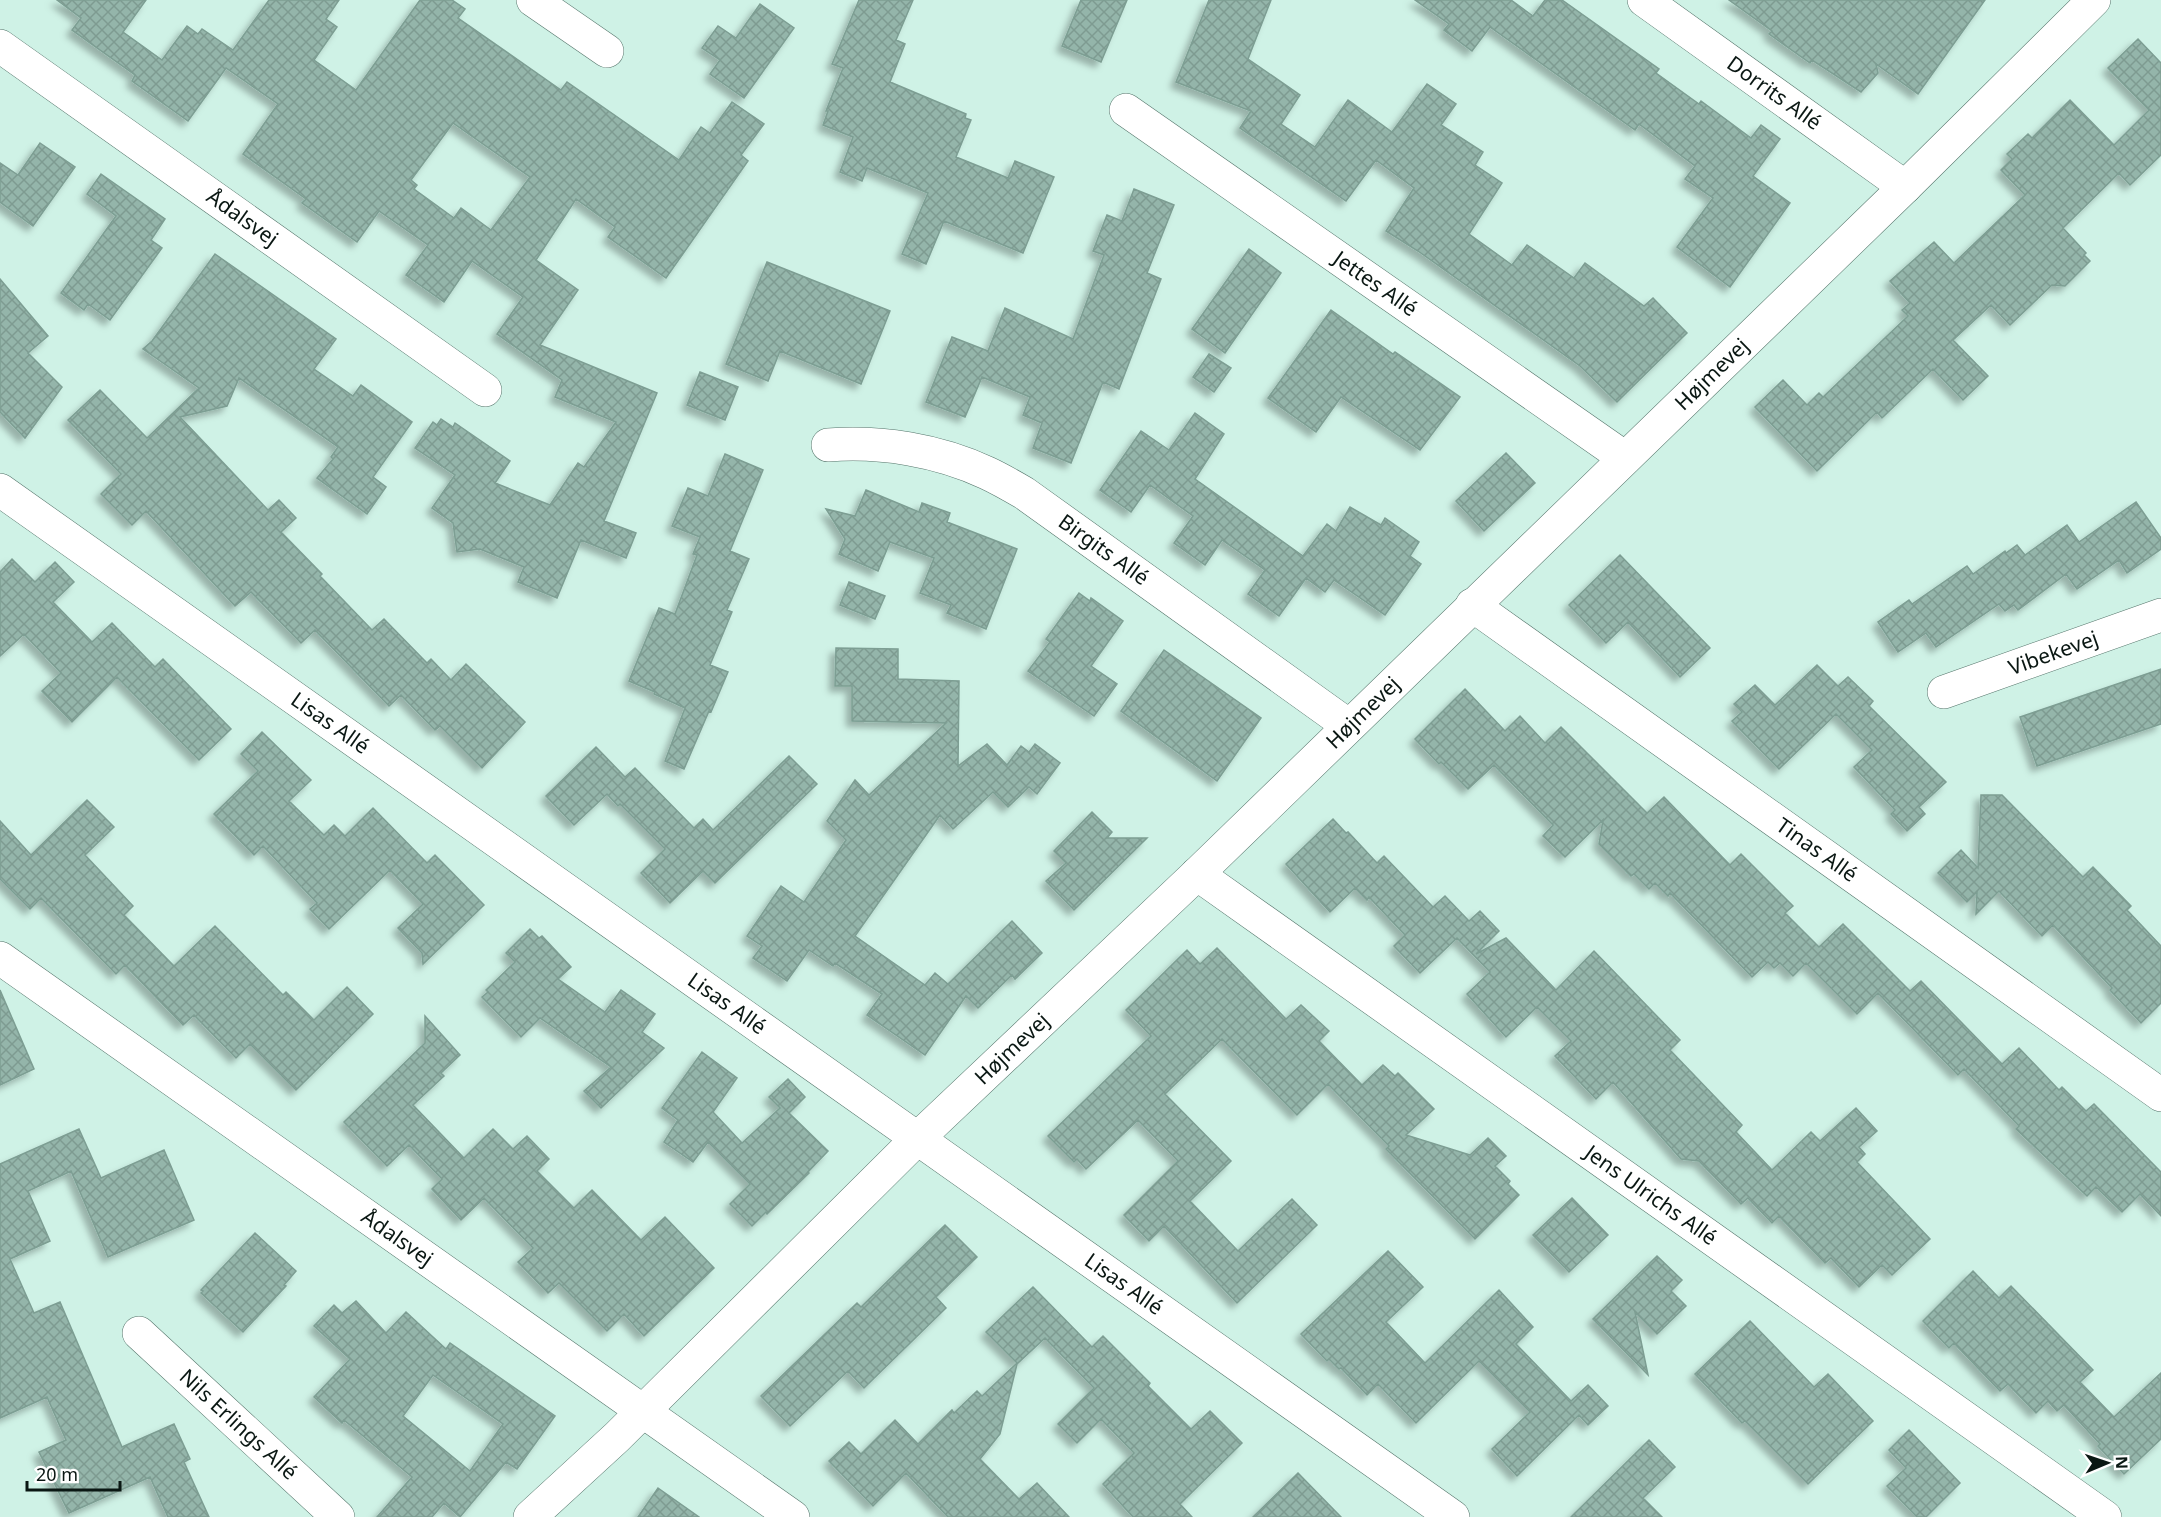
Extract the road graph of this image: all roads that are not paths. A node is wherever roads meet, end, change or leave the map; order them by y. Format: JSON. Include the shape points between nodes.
{"nodes":[{"id":1,"x":533,"y":0,"type":"edge"},
{"id":2,"x":1644,"y":0,"type":"edge"},
{"id":3,"x":2088,"y":4,"type":"edge"},
{"id":4,"x":0,"y":46,"type":"edge"},
{"id":5,"x":606,"y":51,"type":"dead end"},
{"id":6,"x":1126,"y":110,"type":"dead end"},
{"id":7,"x":1905,"y":187,"type":"junction"},
{"id":8,"x":485,"y":390,"type":"dead end"},
{"id":9,"x":828,"y":445,"type":"dead end"},
{"id":10,"x":1625,"y":458,"type":"junction"},
{"id":11,"x":0,"y":490,"type":"edge"},
{"id":12,"x":1472,"y":605,"type":"junction"},
{"id":13,"x":2161,"y":615,"type":"edge"},
{"id":14,"x":1944,"y":692,"type":"dead end"},
{"id":15,"x":1349,"y":726,"type":"junction"},
{"id":16,"x":1197,"y":874,"type":"junction"},
{"id":17,"x":0,"y":958,"type":"edge"},
{"id":18,"x":2161,"y":1095,"type":"edge"},
{"id":19,"x":918,"y":1138,"type":"junction"},
{"id":20,"x":138,"y":1333,"type":"dead end"},
{"id":21,"x":642,"y":1411,"type":"junction"},
{"id":22,"x":338,"y":1517,"type":"edge"},
{"id":23,"x":530,"y":1517,"type":"edge"},
{"id":24,"x":793,"y":1517,"type":"edge"},
{"id":25,"x":1453,"y":1517,"type":"edge"},
{"id":26,"x":2105,"y":1517,"type":"edge"}],
"edges":[{"from":1,"to":5,"type":"street"},
{"from":2,"to":7,"type":"street","name":"Dorrits Allé"},
{"from":3,"to":7,"type":"street","name":"Højmevej"},
{"from":4,"to":8,"type":"street","name":"Ådalsvej"},
{"from":6,"to":10,"type":"street","name":"Jettes Allé"},
{"from":7,"to":10,"type":"street","name":"Højmevej"},
{"from":9,"to":15,"type":"street","name":"Birgits Allé","via":[[899,447],[986,472],[1024,493]]},
{"from":10,"to":12,"type":"street","name":"Højmevej"},
{"from":11,"to":19,"type":"street","name":"Lisas Allé"},
{"from":12,"to":15,"type":"street","name":"Højmevej"},
{"from":12,"to":18,"type":"street","name":"Tinas Allé"},
{"from":13,"to":14,"type":"street","name":"Vibekevej"},
{"from":15,"to":16,"type":"street","name":"Højmevej"},
{"from":16,"to":19,"type":"street","name":"Højmevej"},
{"from":16,"to":26,"type":"street","name":"Jens Ulrichs Allé"},
{"from":17,"to":21,"type":"street","name":"Ådalsvej"},
{"from":19,"to":21,"type":"street","name":"Højmevej"},
{"from":19,"to":25,"type":"street","name":"Lisas Allé"},
{"from":20,"to":22,"type":"street","name":"Nils Erlings Allé"},
{"from":21,"to":23,"type":"street"},
{"from":21,"to":24,"type":"street","name":"Ådalsvej"}]}
